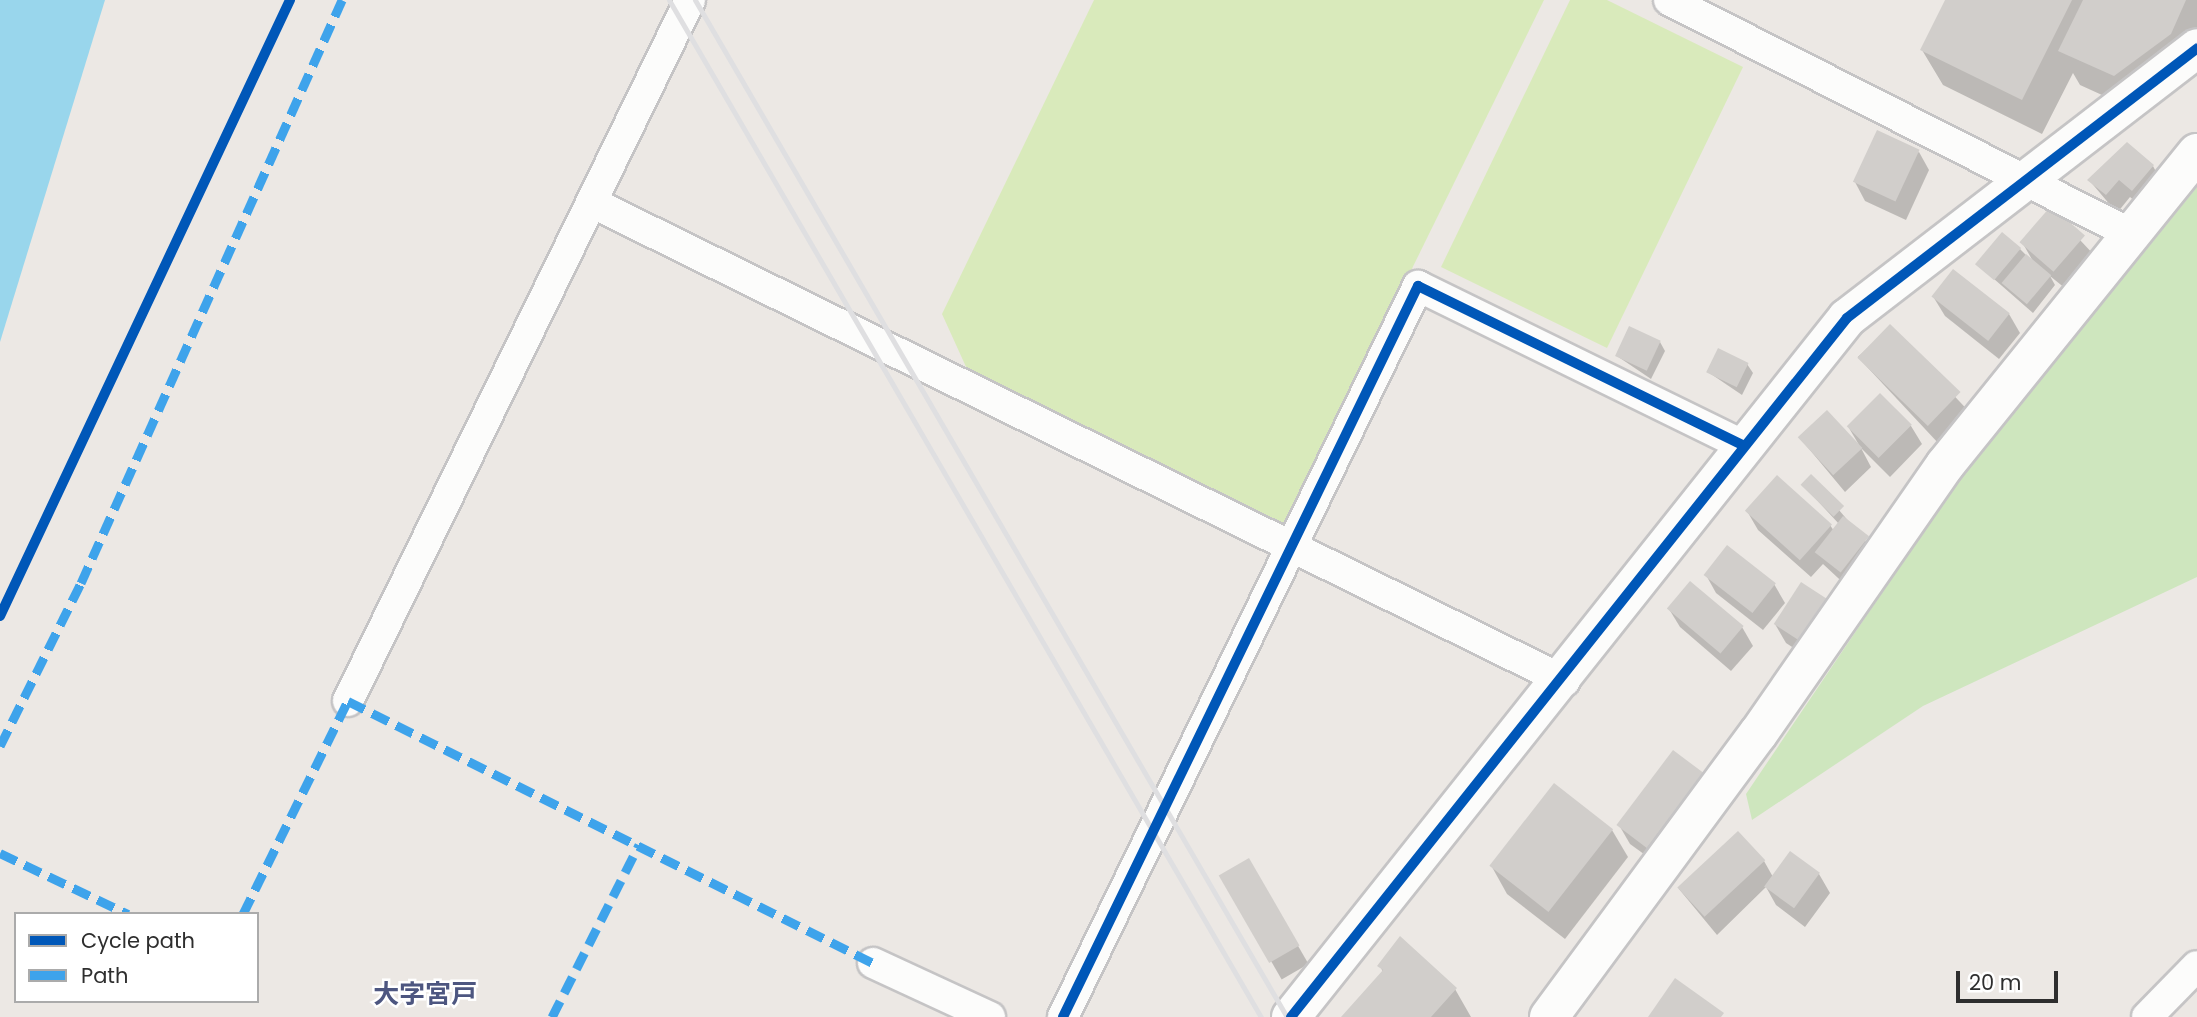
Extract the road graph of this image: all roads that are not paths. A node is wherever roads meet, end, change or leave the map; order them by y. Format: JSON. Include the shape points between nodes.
{"nodes":[{"id":1,"x":690,"y":0,"type":"edge"},
{"id":2,"x":1669,"y":0,"type":"edge"},
{"id":3,"x":2197,"y":48,"type":"edge"},
{"id":4,"x":2197,"y":153,"type":"edge"},
{"id":5,"x":2025,"y":182,"type":"junction"},
{"id":6,"x":593,"y":203,"type":"junction"},
{"id":7,"x":2131,"y":234,"type":"junction"},
{"id":8,"x":1744,"y":446,"type":"junction"},
{"id":9,"x":1295,"y":550,"type":"junction"},
{"id":10,"x":1565,"y":681,"type":"junction"},
{"id":11,"x":348,"y":701,"type":"dead end"},
{"id":12,"x":873,"y":962,"type":"dead end"},
{"id":13,"x":2197,"y":967,"type":"edge"},
{"id":14,"x":990,"y":1017,"type":"edge"},
{"id":15,"x":1063,"y":1017,"type":"edge"},
{"id":16,"x":1292,"y":1017,"type":"edge"},
{"id":17,"x":1549,"y":1017,"type":"edge"},
{"id":18,"x":2147,"y":1017,"type":"edge"}],
"edges":[{"from":1,"to":6,"type":"street"},
{"from":2,"to":5,"type":"street"},
{"from":3,"to":5,"type":"street"},
{"from":4,"to":7,"type":"street"},
{"from":5,"to":7,"type":"street"},
{"from":5,"to":8,"type":"street","via":[[1847,318]]},
{"from":6,"to":9,"type":"street"},
{"from":6,"to":11,"type":"street"},
{"from":7,"to":17,"type":"street","via":[[1945,465],[1758,734]]},
{"from":8,"to":9,"type":"street","via":[[1418,286]]},
{"from":8,"to":10,"type":"street"},
{"from":9,"to":10,"type":"street"},
{"from":9,"to":15,"type":"street"},
{"from":10,"to":16,"type":"street"},
{"from":12,"to":14,"type":"street"},
{"from":13,"to":18,"type":"street"}]}
